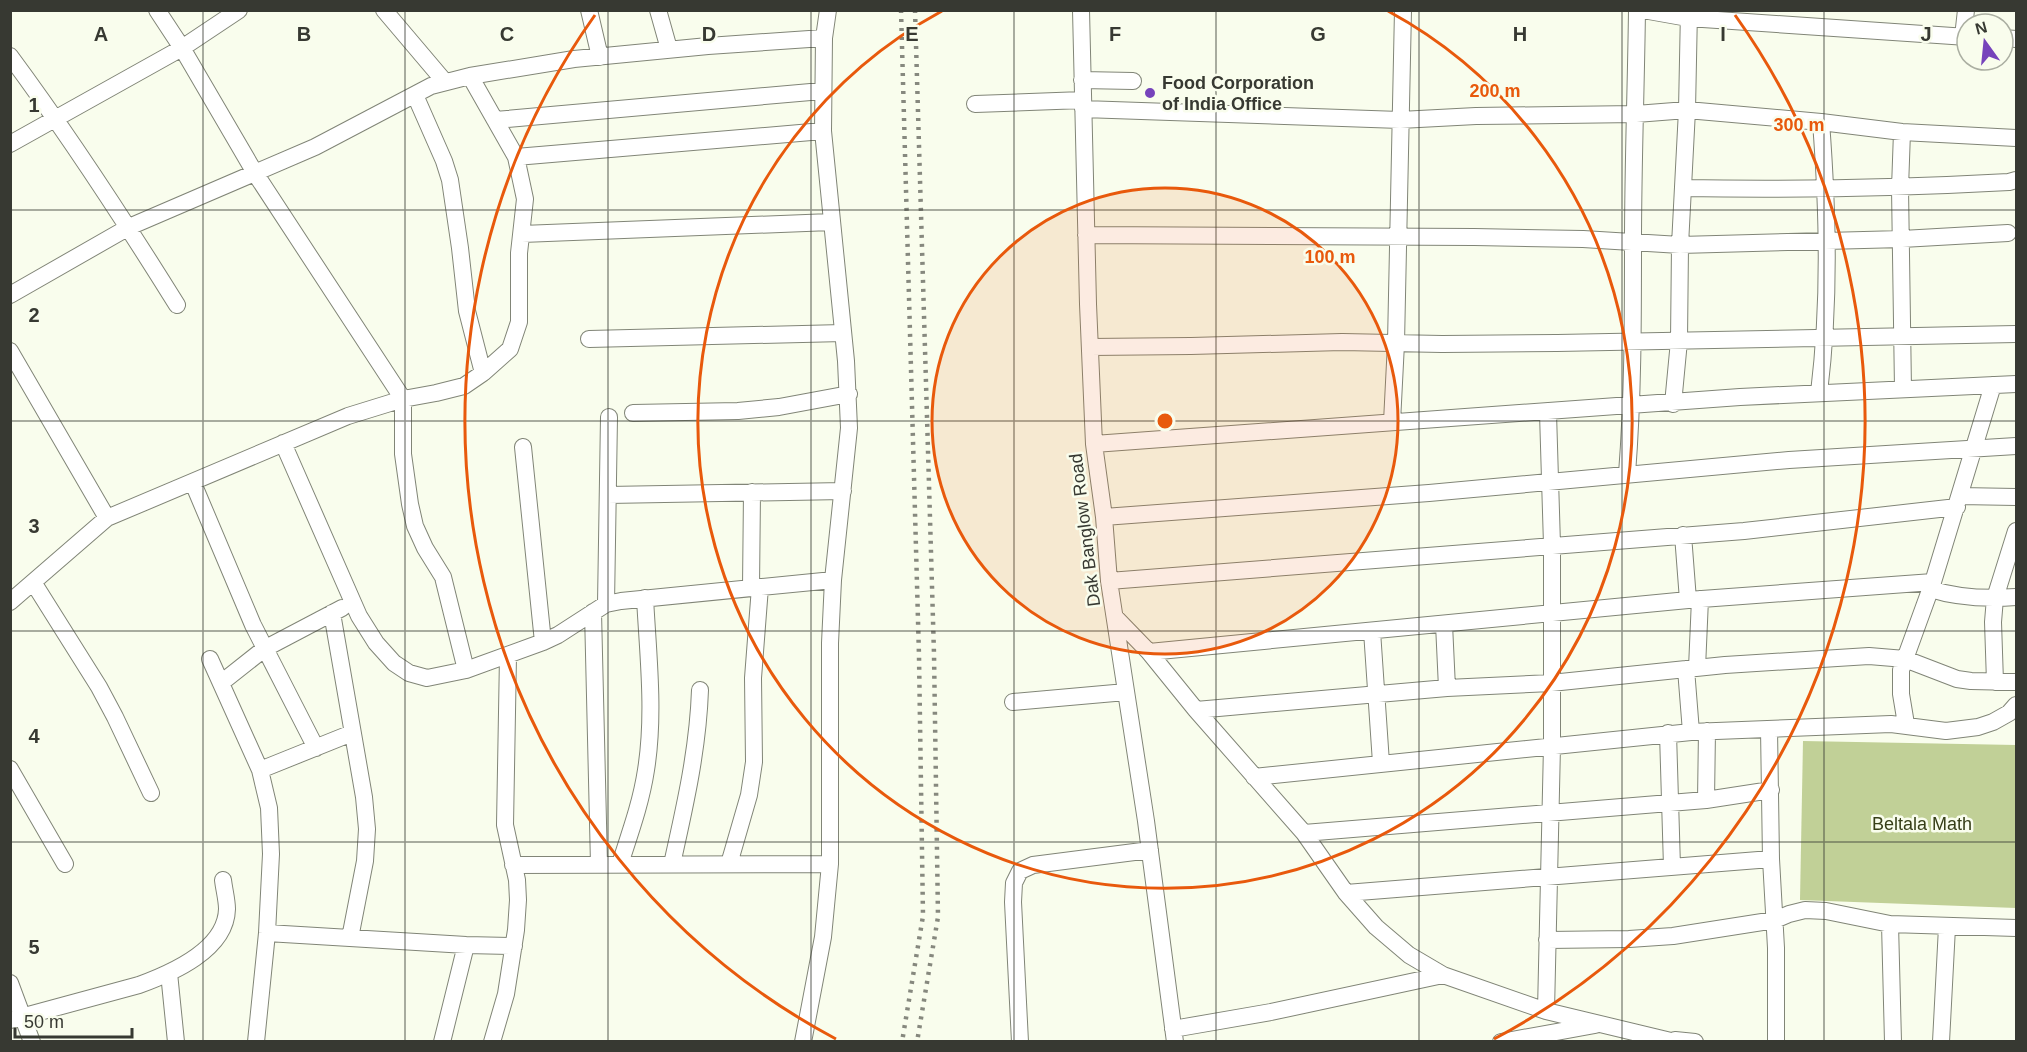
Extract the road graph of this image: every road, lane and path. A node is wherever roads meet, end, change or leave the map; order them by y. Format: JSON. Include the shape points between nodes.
{"nodes":[{"id":1,"x":157,"y":10,"type":"edge"},
{"id":2,"x":239,"y":10,"type":"edge"},
{"id":3,"x":589,"y":10,"type":"edge"},
{"id":4,"x":658,"y":10,"type":"edge"},
{"id":5,"x":828,"y":10,"type":"edge"},
{"id":6,"x":1081,"y":10,"type":"edge"},
{"id":7,"x":1403,"y":10,"type":"edge"},
{"id":8,"x":1637,"y":10,"type":"edge"},
{"id":9,"x":1643,"y":10,"type":"edge"},
{"id":10,"x":393,"y":13,"type":"edge"},
{"id":11,"x":1689,"y":14,"type":"edge"},
{"id":12,"x":1955,"y":36,"type":"edge"},
{"id":13,"x":824,"y":38,"type":"junction"},
{"id":14,"x":182,"y":48,"type":"junction"},
{"id":15,"x":669,"y":49,"type":"junction"},
{"id":16,"x":10,"y":56,"type":"edge"},
{"id":17,"x":600,"y":57,"type":"junction"},
{"id":18,"x":470,"y":76,"type":"junction"},
{"id":19,"x":1082,"y":80,"type":"junction"},
{"id":20,"x":1133,"y":81,"type":"dead end"},
{"id":21,"x":445,"y":82,"type":"junction"},
{"id":22,"x":822,"y":91,"type":"junction"},
{"id":23,"x":415,"y":95,"type":"junction"},
{"id":24,"x":975,"y":104,"type":"dead end"},
{"id":25,"x":1083,"y":104,"type":"junction"},
{"id":26,"x":1688,"y":110,"type":"junction"},
{"id":27,"x":1636,"y":114,"type":"junction"},
{"id":28,"x":56,"y":117,"type":"junction"},
{"id":29,"x":495,"y":120,"type":"junction"},
{"id":30,"x":1400,"y":120,"type":"junction"},
{"id":31,"x":1821,"y":122,"type":"junction"},
{"id":32,"x":823,"y":131,"type":"junction"},
{"id":33,"x":1902,"y":132,"type":"junction"},
{"id":34,"x":2016,"y":138,"type":"edge"},
{"id":35,"x":10,"y":144,"type":"edge"},
{"id":36,"x":516,"y":157,"type":"junction"},
{"id":37,"x":255,"y":173,"type":"junction"},
{"id":38,"x":2016,"y":180,"type":"edge"},
{"id":39,"x":1683,"y":188,"type":"junction"},
{"id":40,"x":1900,"y":188,"type":"junction"},
{"id":41,"x":1826,"y":189,"type":"junction"},
{"id":42,"x":831,"y":222,"type":"junction"},
{"id":43,"x":129,"y":227,"type":"junction"},
{"id":44,"x":2008,"y":233,"type":"dead end"},
{"id":45,"x":522,"y":234,"type":"junction"},
{"id":46,"x":1086,"y":235,"type":"junction"},
{"id":47,"x":1398,"y":237,"type":"junction"},
{"id":48,"x":1902,"y":239,"type":"junction"},
{"id":49,"x":1828,"y":241,"type":"junction"},
{"id":50,"x":1633,"y":242,"type":"junction"},
{"id":51,"x":1680,"y":244,"type":"junction"},
{"id":52,"x":10,"y":295,"type":"edge"},
{"id":53,"x":177,"y":305,"type":"dead end"},
{"id":54,"x":843,"y":333,"type":"junction"},
{"id":55,"x":2016,"y":334,"type":"edge"},
{"id":56,"x":1902,"y":336,"type":"junction"},
{"id":57,"x":588,"y":339,"type":"dead end"},
{"id":58,"x":1826,"y":339,"type":"junction"},
{"id":59,"x":1634,"y":340,"type":"junction"},
{"id":60,"x":1679,"y":340,"type":"junction"},
{"id":61,"x":1396,"y":343,"type":"junction"},
{"id":62,"x":1090,"y":347,"type":"junction"},
{"id":63,"x":10,"y":351,"type":"edge"},
{"id":64,"x":483,"y":373,"type":"junction"},
{"id":65,"x":2016,"y":384,"type":"edge"},
{"id":66,"x":1993,"y":385,"type":"junction"},
{"id":67,"x":1903,"y":389,"type":"junction"},
{"id":68,"x":1819,"y":393,"type":"junction"},
{"id":69,"x":849,"y":394,"type":"junction"},
{"id":70,"x":403,"y":399,"type":"junction"},
{"id":71,"x":1672,"y":404,"type":"junction"},
{"id":72,"x":1632,"y":406,"type":"junction"},
{"id":73,"x":1548,"y":412,"type":"junction"},
{"id":74,"x":633,"y":413,"type":"dead end"},
{"id":75,"x":609,"y":417,"type":"dead end"},
{"id":76,"x":1392,"y":422,"type":"junction"},
{"id":77,"x":283,"y":443,"type":"junction"},
{"id":78,"x":1094,"y":444,"type":"junction"},
{"id":79,"x":2016,"y":446,"type":"edge"},
{"id":80,"x":523,"y":447,"type":"dead end"},
{"id":81,"x":1973,"y":449,"type":"junction"},
{"id":82,"x":1627,"y":474,"type":"junction"},
{"id":83,"x":1549,"y":481,"type":"junction"},
{"id":84,"x":193,"y":483,"type":"junction"},
{"id":85,"x":843,"y":491,"type":"junction"},
{"id":86,"x":752,"y":492,"type":"junction"},
{"id":87,"x":608,"y":495,"type":"junction"},
{"id":88,"x":2016,"y":497,"type":"edge"},
{"id":89,"x":1958,"y":501,"type":"junction"},
{"id":90,"x":1104,"y":517,"type":"junction"},
{"id":91,"x":108,"y":518,"type":"junction"},
{"id":92,"x":2016,"y":531,"type":"edge"},
{"id":93,"x":1683,"y":536,"type":"junction"},
{"id":94,"x":1552,"y":545,"type":"junction"},
{"id":95,"x":833,"y":580,"type":"junction"},
{"id":96,"x":1109,"y":581,"type":"junction"},
{"id":97,"x":33,"y":582,"type":"junction"},
{"id":98,"x":1932,"y":586,"type":"junction"},
{"id":99,"x":756,"y":587,"type":"junction"},
{"id":100,"x":2016,"y":597,"type":"edge"},
{"id":101,"x":645,"y":598,"type":"junction"},
{"id":102,"x":1995,"y":598,"type":"junction"},
{"id":103,"x":1694,"y":599,"type":"junction"},
{"id":104,"x":10,"y":602,"type":"edge"},
{"id":105,"x":353,"y":602,"type":"junction"},
{"id":106,"x":599,"y":608,"type":"junction"},
{"id":107,"x":332,"y":613,"type":"junction"},
{"id":108,"x":1550,"y":614,"type":"junction"},
{"id":109,"x":1115,"y":617,"type":"junction"},
{"id":110,"x":1444,"y":624,"type":"junction"},
{"id":111,"x":1372,"y":631,"type":"junction"},
{"id":112,"x":543,"y":642,"type":"junction"},
{"id":113,"x":264,"y":649,"type":"junction"},
{"id":114,"x":1149,"y":652,"type":"junction"},
{"id":115,"x":508,"y":656,"type":"junction"},
{"id":116,"x":210,"y":659,"type":"dead end"},
{"id":117,"x":1905,"y":659,"type":"junction"},
{"id":118,"x":1692,"y":669,"type":"junction"},
{"id":119,"x":466,"y":670,"type":"junction"},
{"id":120,"x":1995,"y":682,"type":"junction"},
{"id":121,"x":2016,"y":682,"type":"edge"},
{"id":122,"x":221,"y":683,"type":"junction"},
{"id":123,"x":1551,"y":683,"type":"junction"},
{"id":124,"x":1447,"y":688,"type":"junction"},
{"id":125,"x":700,"y":690,"type":"dead end"},
{"id":126,"x":1126,"y":692,"type":"junction"},
{"id":127,"x":1376,"y":694,"type":"junction"},
{"id":128,"x":1013,"y":702,"type":"dead end"},
{"id":129,"x":2016,"y":705,"type":"edge"},
{"id":130,"x":1196,"y":710,"type":"junction"},
{"id":131,"x":1906,"y":724,"type":"junction"},
{"id":132,"x":1769,"y":729,"type":"junction"},
{"id":133,"x":1699,"y":731,"type":"junction"},
{"id":134,"x":352,"y":733,"type":"junction"},
{"id":135,"x":1668,"y":734,"type":"junction"},
{"id":136,"x":1552,"y":746,"type":"junction"},
{"id":137,"x":316,"y":748,"type":"junction"},
{"id":138,"x":1381,"y":763,"type":"junction"},
{"id":139,"x":10,"y":769,"type":"edge"},
{"id":140,"x":260,"y":770,"type":"junction"},
{"id":141,"x":1254,"y":777,"type":"junction"},
{"id":142,"x":1771,"y":790,"type":"junction"},
{"id":143,"x":151,"y":793,"type":"dead end"},
{"id":144,"x":1706,"y":800,"type":"junction"},
{"id":145,"x":1669,"y":802,"type":"junction"},
{"id":146,"x":1549,"y":814,"type":"junction"},
{"id":147,"x":1304,"y":833,"type":"junction"},
{"id":148,"x":1150,"y":850,"type":"junction"},
{"id":149,"x":1771,"y":859,"type":"junction"},
{"id":150,"x":65,"y":864,"type":"dead end"},
{"id":151,"x":599,"y":864,"type":"junction"},
{"id":152,"x":620,"y":864,"type":"junction"},
{"id":153,"x":672,"y":864,"type":"junction"},
{"id":154,"x":729,"y":864,"type":"junction"},
{"id":155,"x":830,"y":864,"type":"junction"},
{"id":156,"x":513,"y":865,"type":"junction"},
{"id":157,"x":1672,"y":867,"type":"junction"},
{"id":158,"x":1550,"y":877,"type":"junction"},
{"id":159,"x":223,"y":880,"type":"dead end"},
{"id":160,"x":1346,"y":893,"type":"junction"},
{"id":161,"x":1775,"y":920,"type":"junction"},
{"id":162,"x":1890,"y":924,"type":"junction"},
{"id":163,"x":1947,"y":927,"type":"junction"},
{"id":164,"x":2016,"y":928,"type":"edge"},
{"id":165,"x":267,"y":933,"type":"junction"},
{"id":166,"x":350,"y":938,"type":"junction"},
{"id":167,"x":1548,"y":940,"type":"junction"},
{"id":168,"x":466,"y":945,"type":"junction"},
{"id":169,"x":514,"y":946,"type":"junction"},
{"id":170,"x":169,"y":973,"type":"junction"},
{"id":171,"x":1443,"y":975,"type":"junction"},
{"id":172,"x":10,"y":983,"type":"edge"},
{"id":173,"x":1546,"y":1011,"type":"junction"},
{"id":174,"x":16,"y":1018,"type":"edge"},
{"id":175,"x":1600,"y":1025,"type":"junction"},
{"id":176,"x":1174,"y":1035,"type":"edge"},
{"id":177,"x":32,"y":1041,"type":"edge"},
{"id":178,"x":176,"y":1041,"type":"edge"},
{"id":179,"x":256,"y":1041,"type":"edge"},
{"id":180,"x":442,"y":1041,"type":"edge"},
{"id":181,"x":492,"y":1041,"type":"edge"},
{"id":182,"x":803,"y":1041,"type":"edge"},
{"id":183,"x":1020,"y":1041,"type":"edge"},
{"id":184,"x":1501,"y":1041,"type":"edge"},
{"id":185,"x":1675,"y":1041,"type":"edge"},
{"id":186,"x":1695,"y":1041,"type":"edge"},
{"id":187,"x":1776,"y":1041,"type":"edge"},
{"id":188,"x":1893,"y":1041,"type":"edge"},
{"id":189,"x":1941,"y":1041,"type":"edge"}],
"edges":[{"from":1,"to":14,"type":"street"},
{"from":2,"to":14,"type":"street"},
{"from":3,"to":17,"type":"street"},
{"from":4,"to":15,"type":"street"},
{"from":5,"to":13,"type":"street"},
{"from":6,"to":19,"type":"street","name":"Dak Banglow Road"},
{"from":7,"to":30,"type":"street"},
{"from":8,"to":27,"type":"street"},
{"from":9,"to":11,"type":"street"},
{"from":10,"to":21,"type":"street"},
{"from":11,"to":12,"type":"street"},
{"from":11,"to":26,"type":"street"},
{"from":13,"to":15,"type":"street"},
{"from":13,"to":22,"type":"street"},
{"from":14,"to":28,"type":"street"},
{"from":14,"to":37,"type":"street"},
{"from":15,"to":17,"type":"street"},
{"from":16,"to":28,"type":"street"},
{"from":17,"to":18,"type":"street"},
{"from":18,"to":21,"type":"street"},
{"from":18,"to":29,"type":"street"},
{"from":19,"to":20,"type":"street"},
{"from":19,"to":25,"type":"street","name":"Dak Banglow Road"},
{"from":21,"to":23,"type":"street"},
{"from":22,"to":29,"type":"street"},
{"from":22,"to":32,"type":"street"},
{"from":23,"to":37,"type":"street","via":[[326,142]]},
{"from":23,"to":64,"type":"street","via":[[450,180],[467,311]]},
{"from":24,"to":25,"type":"street"},
{"from":25,"to":30,"type":"street"},
{"from":25,"to":46,"type":"street","name":"Dak Banglow Road"},
{"from":26,"to":27,"type":"street"},
{"from":26,"to":31,"type":"street"},
{"from":26,"to":39,"type":"street"},
{"from":27,"to":30,"type":"street"},
{"from":27,"to":50,"type":"street"},
{"from":28,"to":35,"type":"street"},
{"from":28,"to":43,"type":"street"},
{"from":29,"to":36,"type":"street"},
{"from":30,"to":47,"type":"street"},
{"from":31,"to":33,"type":"street"},
{"from":31,"to":41,"type":"street"},
{"from":32,"to":36,"type":"street"},
{"from":32,"to":42,"type":"street"},
{"from":33,"to":34,"type":"street"},
{"from":33,"to":40,"type":"street"},
{"from":36,"to":45,"type":"street","via":[[525,198]]},
{"from":37,"to":43,"type":"street"},
{"from":37,"to":70,"type":"street"},
{"from":38,"to":40,"type":"street"},
{"from":39,"to":41,"type":"street"},
{"from":39,"to":51,"type":"street"},
{"from":40,"to":41,"type":"street"},
{"from":40,"to":48,"type":"street"},
{"from":41,"to":49,"type":"street"},
{"from":42,"to":45,"type":"street"},
{"from":42,"to":54,"type":"street"},
{"from":43,"to":52,"type":"street"},
{"from":43,"to":53,"type":"street"},
{"from":44,"to":48,"type":"street"},
{"from":45,"to":64,"type":"street","via":[[519,322],[510,349]]},
{"from":46,"to":47,"type":"street"},
{"from":46,"to":62,"type":"street","name":"Dak Banglow Road"},
{"from":47,"to":50,"type":"street"},
{"from":47,"to":61,"type":"street"},
{"from":48,"to":49,"type":"street"},
{"from":48,"to":56,"type":"street"},
{"from":49,"to":51,"type":"street"},
{"from":49,"to":58,"type":"street"},
{"from":50,"to":51,"type":"street"},
{"from":50,"to":59,"type":"street"},
{"from":51,"to":60,"type":"street"},
{"from":54,"to":57,"type":"street"},
{"from":54,"to":69,"type":"street"},
{"from":55,"to":56,"type":"street"},
{"from":56,"to":58,"type":"street"},
{"from":56,"to":67,"type":"street"},
{"from":58,"to":60,"type":"street"},
{"from":58,"to":68,"type":"street"},
{"from":59,"to":60,"type":"street"},
{"from":59,"to":61,"type":"street"},
{"from":59,"to":72,"type":"street"},
{"from":60,"to":71,"type":"street"},
{"from":61,"to":62,"type":"street"},
{"from":61,"to":76,"type":"street"},
{"from":62,"to":78,"type":"street","name":"Dak Banglow Road"},
{"from":63,"to":91,"type":"street"},
{"from":64,"to":70,"type":"street","via":[[464,386]]},
{"from":65,"to":66,"type":"street"},
{"from":66,"to":67,"type":"street"},
{"from":66,"to":81,"type":"street"},
{"from":67,"to":68,"type":"street"},
{"from":68,"to":71,"type":"street"},
{"from":69,"to":74,"type":"street","via":[[738,411]]},
{"from":69,"to":85,"type":"street"},
{"from":70,"to":77,"type":"street"},
{"from":70,"to":119,"type":"street","via":[[403,454],[415,526],[443,577]]},
{"from":71,"to":72,"type":"street"},
{"from":72,"to":73,"type":"street"},
{"from":72,"to":82,"type":"street"},
{"from":73,"to":76,"type":"street"},
{"from":73,"to":83,"type":"street"},
{"from":75,"to":87,"type":"street"},
{"from":76,"to":78,"type":"street"},
{"from":77,"to":84,"type":"street"},
{"from":77,"to":105,"type":"street"},
{"from":78,"to":90,"type":"street","name":"Dak Banglow Road"},
{"from":79,"to":81,"type":"street"},
{"from":80,"to":112,"type":"street"},
{"from":81,"to":82,"type":"street"},
{"from":81,"to":89,"type":"street"},
{"from":82,"to":83,"type":"street"},
{"from":83,"to":90,"type":"street"},
{"from":83,"to":94,"type":"street"},
{"from":84,"to":91,"type":"street"},
{"from":84,"to":113,"type":"street"},
{"from":85,"to":86,"type":"street"},
{"from":85,"to":95,"type":"street"},
{"from":86,"to":87,"type":"street"},
{"from":86,"to":99,"type":"street"},
{"from":87,"to":106,"type":"street"},
{"from":88,"to":89,"type":"street"},
{"from":89,"to":93,"type":"street"},
{"from":89,"to":98,"type":"street"},
{"from":90,"to":96,"type":"street","name":"Dak Banglow Road"},
{"from":91,"to":97,"type":"street"},
{"from":92,"to":102,"type":"street"},
{"from":93,"to":94,"type":"street"},
{"from":93,"to":103,"type":"street"},
{"from":94,"to":96,"type":"street"},
{"from":94,"to":108,"type":"street"},
{"from":95,"to":99,"type":"street"},
{"from":95,"to":155,"type":"street"},
{"from":96,"to":109,"type":"street","name":"Dak Banglow Road"},
{"from":97,"to":104,"type":"street"},
{"from":97,"to":143,"type":"street","via":[[116,717]]},
{"from":98,"to":102,"type":"street","via":[[1949,595]]},
{"from":98,"to":103,"type":"street"},
{"from":98,"to":117,"type":"street"},
{"from":99,"to":101,"type":"street"},
{"from":99,"to":154,"type":"street","via":[[754,762]]},
{"from":100,"to":102,"type":"street"},
{"from":101,"to":106,"type":"street"},
{"from":101,"to":152,"type":"street","via":[[649,744],[637,811]]},
{"from":102,"to":120,"type":"street"},
{"from":103,"to":108,"type":"street"},
{"from":103,"to":118,"type":"street"},
{"from":105,"to":107,"type":"street"},
{"from":105,"to":119,"type":"street","via":[[376,643],[409,673],[427,678]]},
{"from":106,"to":112,"type":"street"},
{"from":106,"to":151,"type":"street"},
{"from":107,"to":113,"type":"street"},
{"from":107,"to":134,"type":"street"},
{"from":108,"to":110,"type":"street"},
{"from":108,"to":123,"type":"street"},
{"from":109,"to":114,"type":"street"},
{"from":109,"to":126,"type":"street","name":"Dak Banglow Road"},
{"from":110,"to":111,"type":"street"},
{"from":110,"to":124,"type":"street"},
{"from":111,"to":114,"type":"street"},
{"from":111,"to":127,"type":"street"},
{"from":112,"to":115,"type":"street"},
{"from":113,"to":122,"type":"street"},
{"from":113,"to":137,"type":"street"},
{"from":114,"to":130,"type":"street"},
{"from":115,"to":119,"type":"street"},
{"from":115,"to":156,"type":"street","via":[[505,825]]},
{"from":116,"to":122,"type":"street"},
{"from":117,"to":118,"type":"street","via":[[1836,657]]},
{"from":117,"to":120,"type":"street","via":[[1957,678]]},
{"from":117,"to":131,"type":"street","via":[[1900,681]]},
{"from":118,"to":123,"type":"street"},
{"from":118,"to":133,"type":"street"},
{"from":120,"to":121,"type":"street"},
{"from":122,"to":140,"type":"street"},
{"from":123,"to":124,"type":"street"},
{"from":123,"to":136,"type":"street"},
{"from":124,"to":127,"type":"street"},
{"from":125,"to":153,"type":"street","via":[[696,747]]},
{"from":126,"to":128,"type":"street"},
{"from":126,"to":148,"type":"street","name":"Dak Banglow Road"},
{"from":127,"to":130,"type":"street"},
{"from":127,"to":138,"type":"street"},
{"from":129,"to":131,"type":"street","via":[[2009,713],[1978,727],[1946,731]]},
{"from":130,"to":141,"type":"street"},
{"from":131,"to":132,"type":"street"},
{"from":132,"to":133,"type":"street"},
{"from":132,"to":142,"type":"street"},
{"from":133,"to":135,"type":"street"},
{"from":133,"to":144,"type":"street"},
{"from":134,"to":137,"type":"street"},
{"from":134,"to":166,"type":"street","via":[[367,829]]},
{"from":135,"to":136,"type":"street"},
{"from":135,"to":145,"type":"street"},
{"from":136,"to":138,"type":"street"},
{"from":136,"to":146,"type":"street"},
{"from":137,"to":140,"type":"street"},
{"from":138,"to":141,"type":"street"},
{"from":139,"to":150,"type":"street"},
{"from":140,"to":165,"type":"street","via":[[269,808]]},
{"from":141,"to":147,"type":"street"},
{"from":142,"to":144,"type":"street"},
{"from":142,"to":149,"type":"street"},
{"from":144,"to":145,"type":"street"},
{"from":145,"to":146,"type":"street"},
{"from":145,"to":157,"type":"street"},
{"from":146,"to":147,"type":"street"},
{"from":146,"to":158,"type":"street"},
{"from":147,"to":160,"type":"street"},
{"from":148,"to":176,"type":"street","name":"Dak Banglow Road"},
{"from":148,"to":183,"type":"street","via":[[1020,870],[1014,883],[1013,902]]},
{"from":149,"to":157,"type":"street"},
{"from":149,"to":161,"type":"street"},
{"from":151,"to":152,"type":"street"},
{"from":151,"to":156,"type":"street"},
{"from":152,"to":153,"type":"street"},
{"from":153,"to":154,"type":"street"},
{"from":154,"to":155,"type":"street"},
{"from":155,"to":182,"type":"street","via":[[823,937]]},
{"from":156,"to":169,"type":"street","via":[[518,900]]},
{"from":157,"to":158,"type":"street"},
{"from":158,"to":160,"type":"street"},
{"from":158,"to":167,"type":"street"},
{"from":159,"to":170,"type":"street","via":[[227,909],[222,930],[206,948]]},
{"from":160,"to":171,"type":"street","via":[[1376,927]]},
{"from":161,"to":162,"type":"street","via":[[1805,910]]},
{"from":161,"to":167,"type":"street","via":[[1673,936]]},
{"from":161,"to":187,"type":"street"},
{"from":162,"to":163,"type":"street"},
{"from":162,"to":188,"type":"street"},
{"from":163,"to":164,"type":"street"},
{"from":163,"to":189,"type":"street"},
{"from":165,"to":166,"type":"street"},
{"from":165,"to":179,"type":"street"},
{"from":166,"to":168,"type":"street"},
{"from":167,"to":173,"type":"street"},
{"from":168,"to":169,"type":"street"},
{"from":168,"to":180,"type":"street"},
{"from":169,"to":181,"type":"street","via":[[506,994]]},
{"from":170,"to":174,"type":"street","via":[[139,985]]},
{"from":170,"to":178,"type":"street"},
{"from":171,"to":173,"type":"street"},
{"from":171,"to":176,"type":"street"},
{"from":172,"to":174,"type":"street"},
{"from":173,"to":175,"type":"street"},
{"from":174,"to":177,"type":"street"},
{"from":175,"to":184,"type":"street"},
{"from":175,"to":185,"type":"street"},
{"from":185,"to":186,"type":"street"}]}
